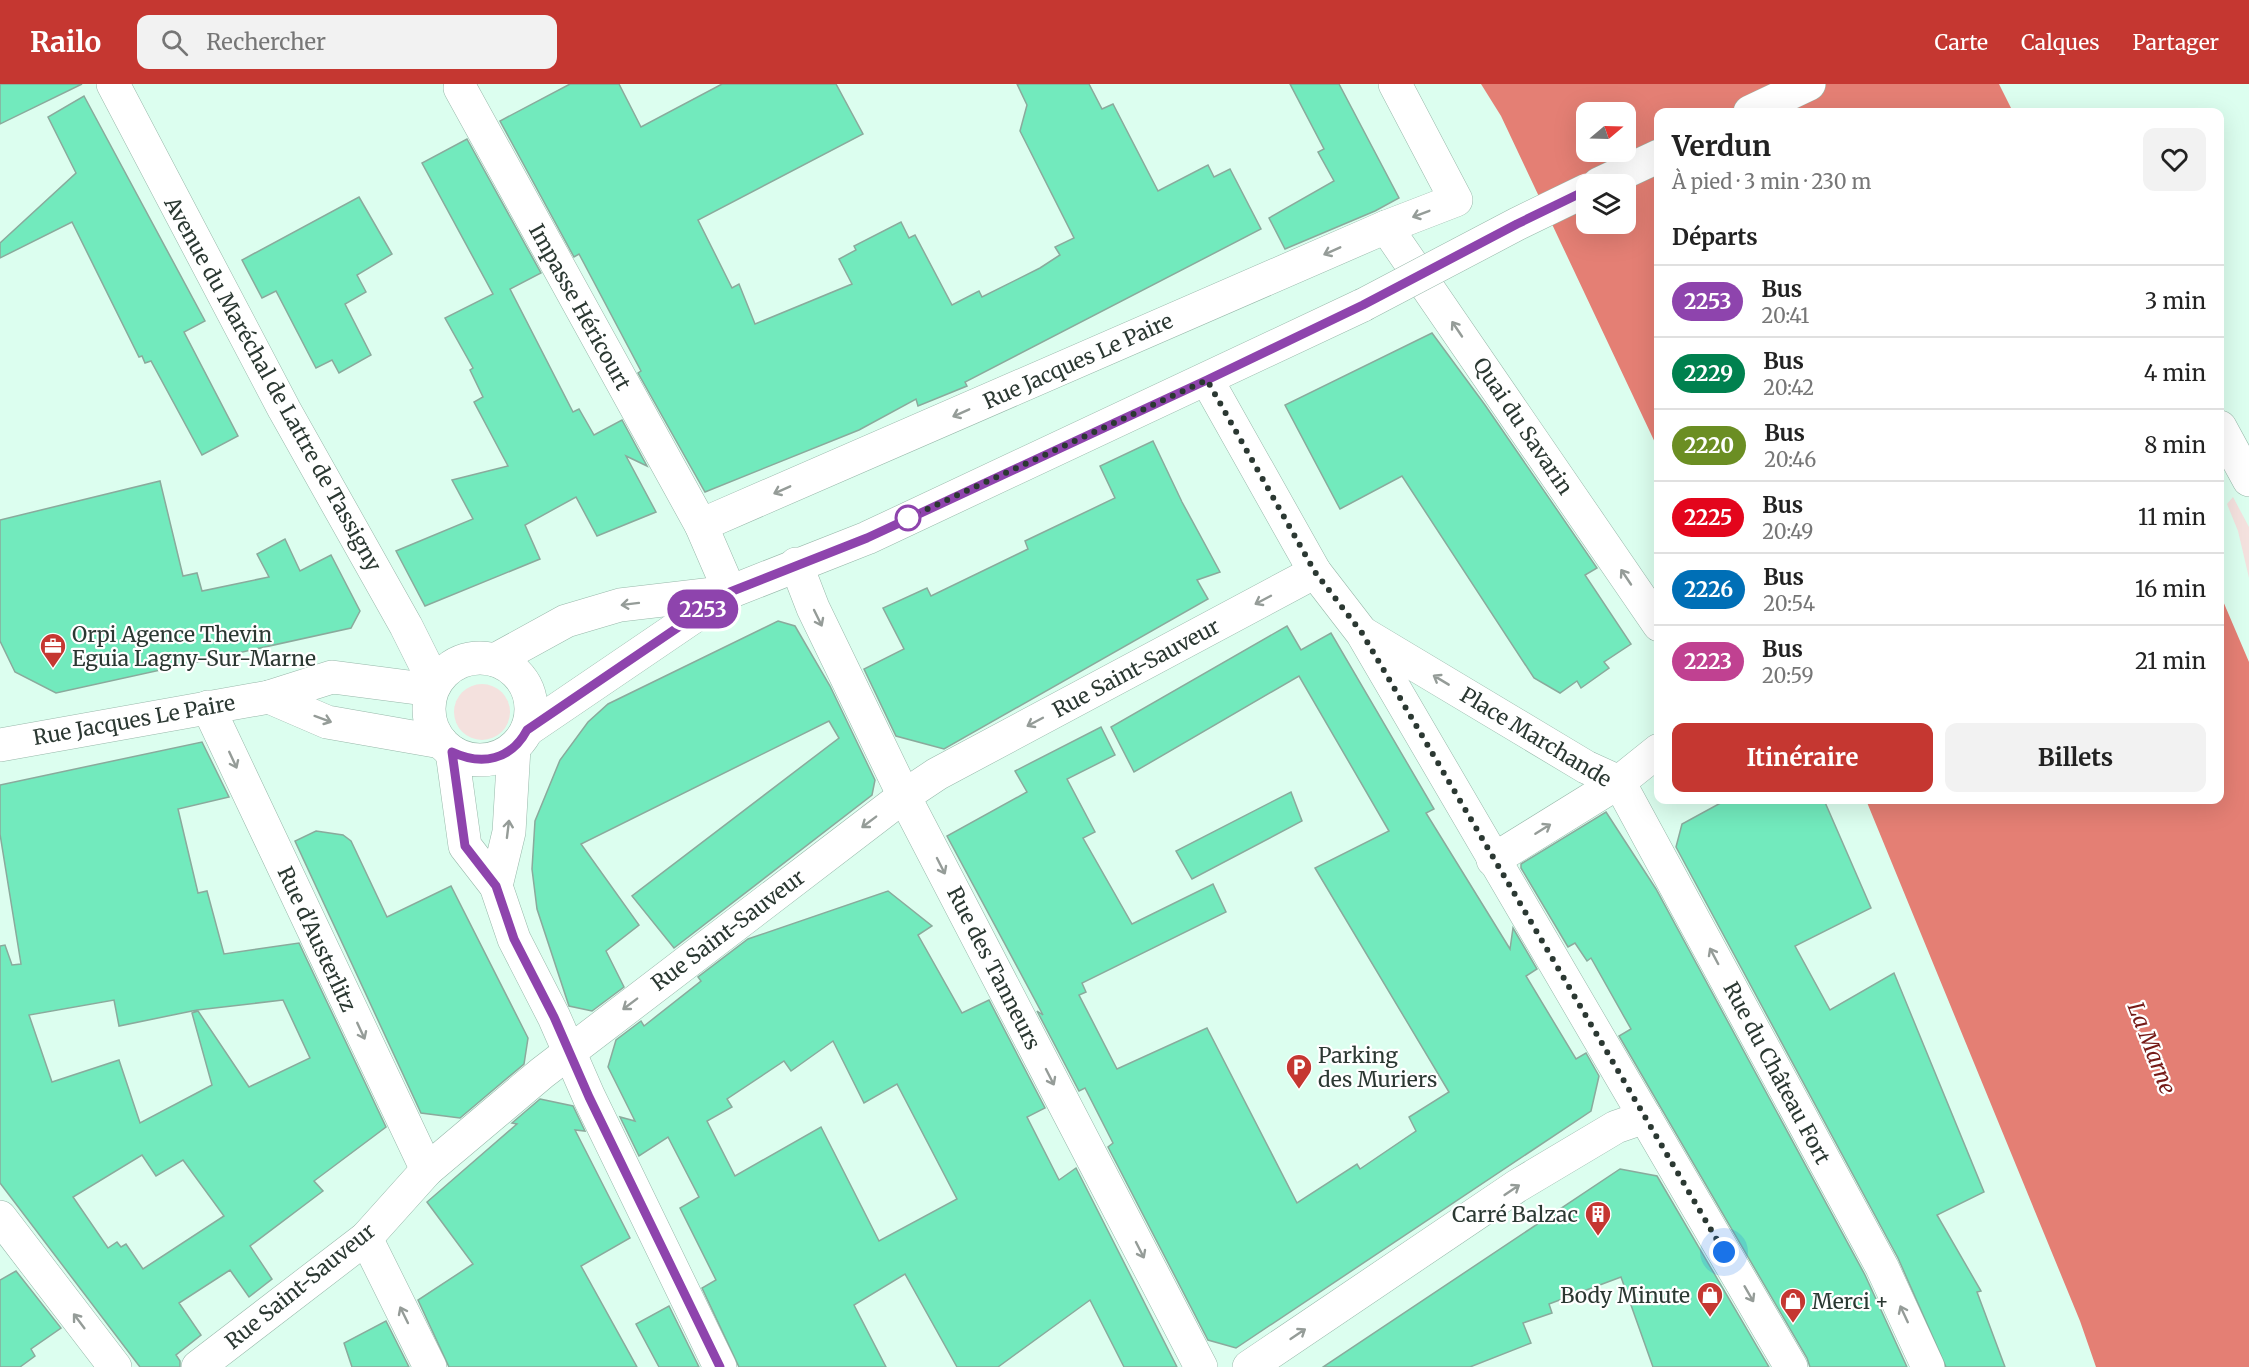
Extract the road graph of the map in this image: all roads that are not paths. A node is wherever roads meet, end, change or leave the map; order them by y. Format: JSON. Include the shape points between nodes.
{"nodes":[{"id":1,"x":113,"y":84,"type":"edge"},
{"id":2,"x":1395,"y":84,"type":"edge"},
{"id":3,"x":1809,"y":84,"type":"edge"},
{"id":4,"x":460,"y":88,"type":"dead end"},
{"id":5,"x":1758,"y":108,"type":"edge"},
{"id":6,"x":1654,"y":158,"type":"edge"},
{"id":7,"x":1620,"y":174,"type":"edge"},
{"id":8,"x":1576,"y":195,"type":"edge"},
{"id":9,"x":1386,"y":227,"type":"junction"},
{"id":10,"x":1207,"y":380,"type":"junction"},
{"id":11,"x":2224,"y":434,"type":"edge"},
{"id":12,"x":2249,"y":480,"type":"edge"},
{"id":13,"x":701,"y":525,"type":"junction"},
{"id":14,"x":796,"y":564,"type":"junction"},
{"id":15,"x":1315,"y":572,"type":"junction"},
{"id":16,"x":730,"y":592,"type":"junction"},
{"id":17,"x":1654,"y":618,"type":"edge"},
{"id":18,"x":1362,"y":633,"type":"junction"},
{"id":19,"x":495,"y":660,"type":"junction"},
{"id":20,"x":434,"y":687,"type":"junction"},
{"id":21,"x":269,"y":697,"type":"junction"},
{"id":22,"x":208,"y":707,"type":"junction"},
{"id":23,"x":521,"y":739,"type":"junction"},
{"id":24,"x":1,"y":741,"type":"edge"},
{"id":25,"x":446,"y":747,"type":"junction"},
{"id":26,"x":1654,"y":754,"type":"edge"},
{"id":27,"x":1619,"y":782,"type":"junction"},
{"id":28,"x":904,"y":796,"type":"junction"},
{"id":29,"x":1493,"y":860,"type":"junction"},
{"id":30,"x":496,"y":886,"type":"junction"},
{"id":31,"x":569,"y":1052,"type":"junction"},
{"id":32,"x":1645,"y":1117,"type":"junction"},
{"id":33,"x":427,"y":1170,"type":"junction"},
{"id":34,"x":0,"y":1217,"type":"edge"},
{"id":35,"x":366,"y":1238,"type":"junction"},
{"id":36,"x":106,"y":1365,"type":"edge"},
{"id":37,"x":198,"y":1367,"type":"edge"},
{"id":38,"x":430,"y":1367,"type":"edge"},
{"id":39,"x":720,"y":1367,"type":"edge"},
{"id":40,"x":1201,"y":1367,"type":"edge"},
{"id":41,"x":1249,"y":1367,"type":"edge"},
{"id":42,"x":1791,"y":1367,"type":"edge"},
{"id":43,"x":1928,"y":1367,"type":"edge"}],
"edges":[{"from":1,"to":20,"type":"street","name":"Avenue du Maréchal de Lattre de Tassigny","via":[[279,398],[406,626]]},
{"from":2,"to":9,"type":"street","name":"Rue Jacques Le Paire","one_way":true,"via":[[1456,200]]},
{"from":3,"to":5,"type":"street"},
{"from":4,"to":13,"type":"street","name":"Impasse Héricourt"},
{"from":6,"to":7,"type":"street"},
{"from":8,"to":10,"type":"street","bridge":true},
{"from":9,"to":13,"type":"street","name":"Rue Jacques Le Paire","one_way":true},
{"from":17,"to":9,"type":"street","name":"Quai du Savarin","one_way":true},
{"from":10,"to":14,"type":"street","via":[[867,538]]},
{"from":10,"to":15,"type":"street"},
{"from":11,"to":12,"type":"street"},
{"from":13,"to":16,"type":"street","name":"Impasse Héricourt"},
{"from":14,"to":16,"type":"street"},
{"from":14,"to":28,"type":"street","name":"Rue des Tanneurs","one_way":true,"via":[[813,608]]},
{"from":15,"to":18,"type":"street"},
{"from":15,"to":28,"type":"street","name":"Rue Saint-Sauveur","one_way":true,"via":[[937,774]]},
{"from":16,"to":19,"type":"street","one_way":true,"via":[[620,605],[566,621]]},
{"from":16,"to":23,"type":"street"},
{"from":27,"to":18,"type":"street","name":"Place Marchande","one_way":true,"via":[[1587,767]]},
{"from":18,"to":29,"type":"street"},
{"from":19,"to":20,"type":"street","via":[[467,659],[454,664]]},
{"from":19,"to":23,"type":"street","via":[[516,672],[527,687],[531,705]]},
{"from":20,"to":21,"type":"street","name":"Rue Jacques Le Paire","via":[[332,676]]},
{"from":20,"to":25,"type":"street","via":[[429,701],[430,723]]},
{"from":21,"to":22,"type":"street","name":"Rue Jacques Le Paire"},
{"from":21,"to":25,"type":"street","one_way":true,"via":[[327,722]]},
{"from":22,"to":24,"type":"street","name":"Rue Jacques Le Paire"},
{"from":22,"to":33,"type":"street","name":"Rue d'Austerlitz","one_way":true},
{"from":23,"to":25,"type":"street","via":[[500,757],[484,761],[467,759]]},
{"from":30,"to":23,"type":"street","one_way":true,"via":[[509,832]]},
{"from":25,"to":30,"type":"street","via":[[465,846]]},
{"from":26,"to":27,"type":"street"},
{"from":29,"to":27,"type":"street","name":"Place Marchande","one_way":true},
{"from":43,"to":27,"type":"street","name":"Rue du Château Fort","one_way":true,"via":[[1882,1267]]},
{"from":28,"to":31,"type":"street","name":"Rue Saint-Sauveur","one_way":true},
{"from":28,"to":40,"type":"street","name":"Rue des Tanneurs","one_way":true},
{"from":29,"to":32,"type":"street"},
{"from":30,"to":31,"type":"street","via":[[514,939]]},
{"from":31,"to":33,"type":"street","name":"Rue Saint-Sauveur"},
{"from":31,"to":39,"type":"street"},
{"from":41,"to":32,"type":"street","one_way":true,"via":[[1517,1186],[1617,1127]]},
{"from":32,"to":42,"type":"street","one_way":true},
{"from":33,"to":35,"type":"street","name":"Rue Saint-Sauveur"},
{"from":36,"to":34,"type":"street","one_way":true},
{"from":35,"to":37,"type":"street","name":"Rue Saint-Sauveur"},
{"from":38,"to":35,"type":"street","one_way":true}]}
